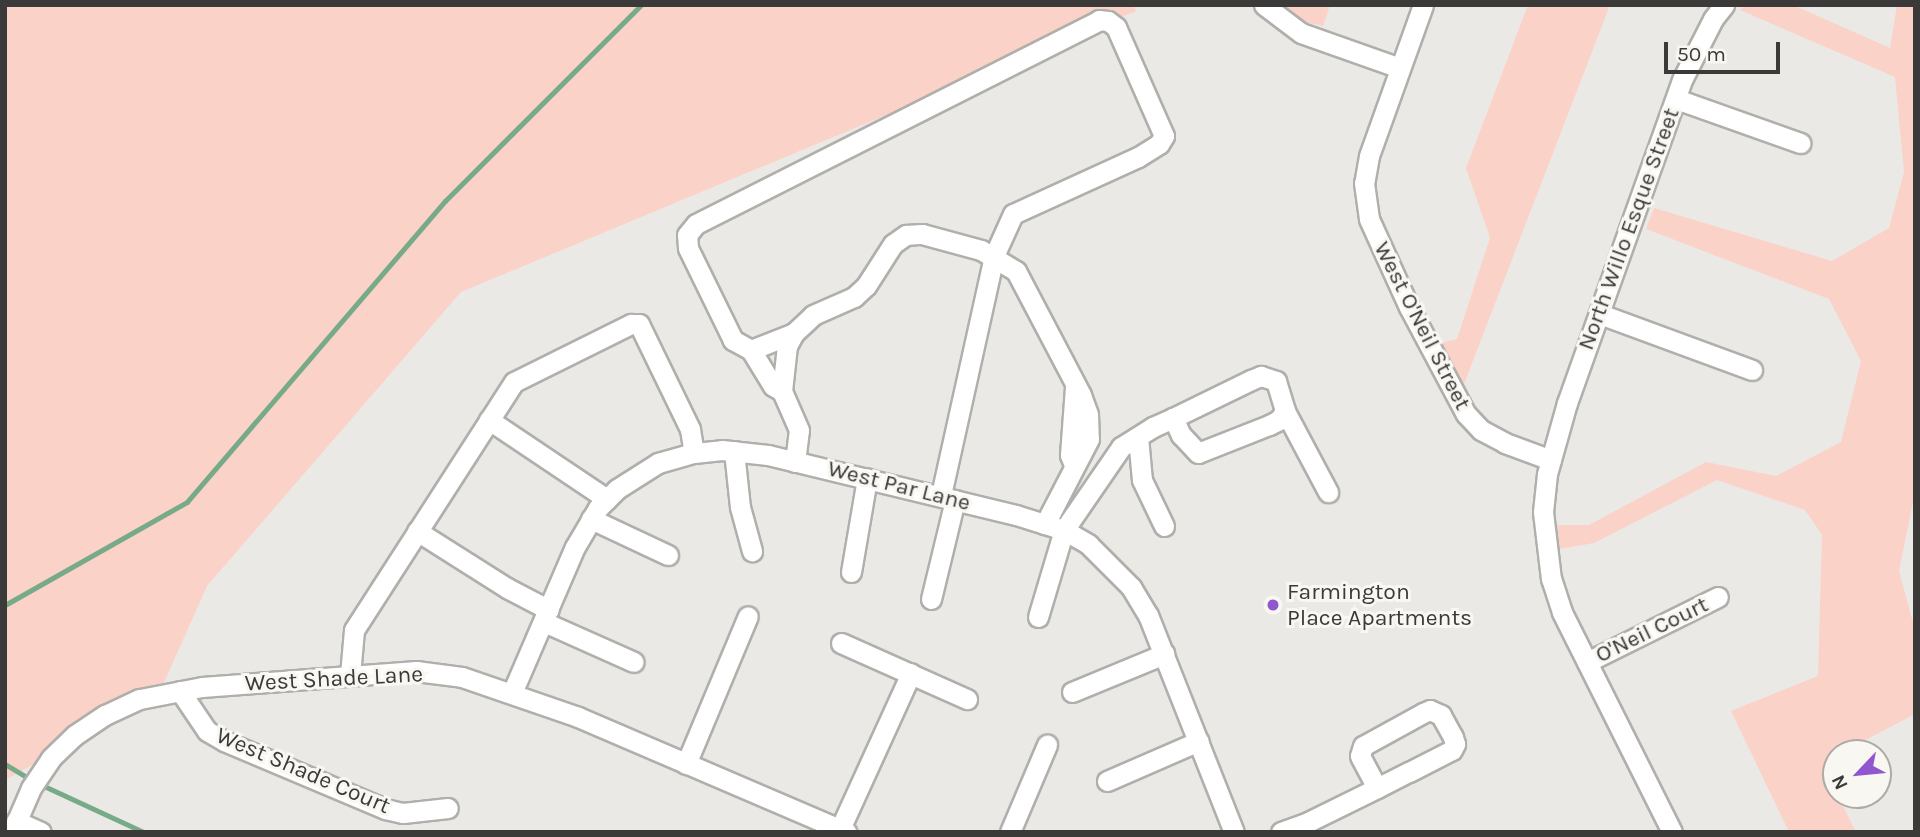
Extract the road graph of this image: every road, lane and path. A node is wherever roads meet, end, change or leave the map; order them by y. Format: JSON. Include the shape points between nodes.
{"nodes":[{"id":1,"x":1264,"y":5,"type":"edge"},
{"id":2,"x":1423,"y":5,"type":"edge"},
{"id":3,"x":1724,"y":5,"type":"edge"},
{"id":4,"x":1400,"y":68,"type":"junction"},
{"id":5,"x":1676,"y":99,"type":"junction"},
{"id":6,"x":1800,"y":143,"type":"dead end"},
{"id":7,"x":994,"y":256,"type":"junction"},
{"id":8,"x":1600,"y":314,"type":"junction"},
{"id":9,"x":794,"y":333,"type":"junction"},
{"id":10,"x":751,"y":350,"type":"junction"},
{"id":11,"x":1752,"y":370,"type":"dead end"},
{"id":12,"x":782,"y":391,"type":"junction"},
{"id":13,"x":1286,"y":411,"type":"junction"},
{"id":14,"x":1173,"y":418,"type":"junction"},
{"id":15,"x":489,"y":420,"type":"junction"},
{"id":16,"x":1138,"y":437,"type":"junction"},
{"id":17,"x":734,"y":451,"type":"junction"},
{"id":18,"x":694,"y":453,"type":"junction"},
{"id":19,"x":1551,"y":460,"type":"junction"},
{"id":20,"x":795,"y":461,"type":"junction"},
{"id":21,"x":867,"y":478,"type":"junction"},
{"id":22,"x":1328,"y":492,"type":"dead end"},
{"id":23,"x":948,"y":498,"type":"junction"},
{"id":24,"x":607,"y":499,"type":"junction"},
{"id":25,"x":591,"y":519,"type":"junction"},
{"id":26,"x":1045,"y":524,"type":"junction"},
{"id":27,"x":1164,"y":526,"type":"dead end"},
{"id":28,"x":1064,"y":530,"type":"junction"},
{"id":29,"x":417,"y":531,"type":"junction"},
{"id":30,"x":752,"y":551,"type":"dead end"},
{"id":31,"x":668,"y":555,"type":"dead end"},
{"id":32,"x":851,"y":572,"type":"dead end"},
{"id":33,"x":1718,"y":597,"type":"dead end"},
{"id":34,"x":931,"y":599,"type":"dead end"},
{"id":35,"x":546,"y":616,"type":"junction"},
{"id":36,"x":748,"y":616,"type":"dead end"},
{"id":37,"x":1038,"y":617,"type":"dead end"},
{"id":38,"x":841,"y":643,"type":"dead end"},
{"id":39,"x":1164,"y":654,"type":"junction"},
{"id":40,"x":634,"y":662,"type":"dead end"},
{"id":41,"x":1587,"y":662,"type":"junction"},
{"id":42,"x":911,"y":673,"type":"junction"},
{"id":43,"x":349,"y":675,"type":"junction"},
{"id":44,"x":180,"y":691,"type":"junction"},
{"id":45,"x":1072,"y":692,"type":"dead end"},
{"id":46,"x":512,"y":693,"type":"junction"},
{"id":47,"x":967,"y":699,"type":"dead end"},
{"id":48,"x":1199,"y":741,"type":"junction"},
{"id":49,"x":1047,"y":745,"type":"dead end"},
{"id":50,"x":686,"y":764,"type":"junction"},
{"id":51,"x":1107,"y":781,"type":"dead end"},
{"id":52,"x":1377,"y":788,"type":"junction"},
{"id":53,"x":448,"y":808,"type":"dead end"},
{"id":54,"x":806,"y":824,"type":"edge"},
{"id":55,"x":14,"y":826,"type":"edge"},
{"id":56,"x":843,"y":831,"type":"edge"},
{"id":57,"x":41,"y":832,"type":"edge"},
{"id":58,"x":1010,"y":832,"type":"edge"},
{"id":59,"x":1234,"y":832,"type":"edge"},
{"id":60,"x":1281,"y":832,"type":"edge"},
{"id":61,"x":1672,"y":832,"type":"edge"}],
"edges":[{"from":1,"to":4,"type":"street","via":[[1301,33]]},
{"from":2,"to":4,"type":"street","name":"West O'Neil Street"},
{"from":3,"to":5,"type":"street","name":"North Willo Esque Street","via":[[1696,49]]},
{"from":4,"to":19,"type":"street","name":"West O'Neil Street","via":[[1364,183],[1365,202],[1379,244],[1466,414],[1481,430],[1505,443]]},
{"from":5,"to":6,"type":"street"},
{"from":5,"to":8,"type":"street","name":"North Willo Esque Street"},
{"from":7,"to":9,"type":"street","via":[[922,234],[906,236],[893,244],[854,297],[813,315]]},
{"from":7,"to":10,"type":"street","via":[[1013,214],[1138,157],[1164,136],[1116,27],[1108,20],[1099,20],[696,224],[687,235],[692,262],[733,340]]},
{"from":7,"to":23,"type":"street"},
{"from":7,"to":26,"type":"street","via":[[1016,271],[1088,414],[1089,439]]},
{"from":8,"to":11,"type":"street"},
{"from":8,"to":19,"type":"street","name":"North Willo Esque Street"},
{"from":9,"to":10,"type":"street"},
{"from":9,"to":12,"type":"street"},
{"from":10,"to":12,"type":"street"},
{"from":12,"to":20,"type":"street","via":[[799,430]]},
{"from":13,"to":14,"type":"street","via":[[1269,425],[1198,453]]},
{"from":13,"to":14,"type":"street","via":[[1276,381],[1261,376]]},
{"from":13,"to":22,"type":"street"},
{"from":14,"to":16,"type":"street"},
{"from":15,"to":18,"type":"street","via":[[514,382],[639,324],[690,429]]},
{"from":15,"to":24,"type":"street"},
{"from":15,"to":29,"type":"street"},
{"from":16,"to":27,"type":"street","via":[[1142,480]]},
{"from":16,"to":28,"type":"street","via":[[1121,447]]},
{"from":17,"to":18,"type":"street","name":"West Par Lane"},
{"from":17,"to":20,"type":"street","name":"West Par Lane"},
{"from":17,"to":30,"type":"street","via":[[740,507]]},
{"from":18,"to":24,"type":"street","name":"West Par Lane","via":[[636,474]]},
{"from":19,"to":41,"type":"street","via":[[1543,512],[1551,579]]},
{"from":20,"to":21,"type":"street","name":"West Par Lane"},
{"from":21,"to":23,"type":"street","name":"West Par Lane"},
{"from":21,"to":32,"type":"street"},
{"from":23,"to":26,"type":"street","name":"West Par Lane"},
{"from":23,"to":34,"type":"street"},
{"from":24,"to":25,"type":"street","name":"West Par Lane"},
{"from":25,"to":31,"type":"street"},
{"from":25,"to":35,"type":"street","name":"West Par Lane"},
{"from":26,"to":28,"type":"street","name":"West Par Lane"},
{"from":28,"to":37,"type":"street"},
{"from":28,"to":39,"type":"street","name":"West Par Lane","via":[[1096,550],[1131,587]]},
{"from":29,"to":35,"type":"street"},
{"from":29,"to":43,"type":"street","via":[[354,630]]},
{"from":33,"to":41,"type":"street","name":"O'Neil Court"},
{"from":35,"to":40,"type":"street"},
{"from":35,"to":46,"type":"street","name":"West Par Lane"},
{"from":36,"to":50,"type":"street"},
{"from":38,"to":42,"type":"street"},
{"from":39,"to":45,"type":"street"},
{"from":39,"to":48,"type":"street","name":"West Par Lane"},
{"from":41,"to":61,"type":"street"},
{"from":42,"to":47,"type":"street"},
{"from":42,"to":56,"type":"street"},
{"from":43,"to":44,"type":"street","name":"West Shade Lane"},
{"from":43,"to":46,"type":"street","name":"West Shade Lane","via":[[416,671],[461,677]]},
{"from":44,"to":53,"type":"street","name":"West Shade Court","via":[[207,731],[224,741],[385,809],[403,813]]},
{"from":44,"to":55,"type":"street","name":"West Shade Lane","via":[[140,699],[75,735],[51,758]]},
{"from":46,"to":50,"type":"street","name":"West Shade Lane"},
{"from":48,"to":51,"type":"street"},
{"from":48,"to":59,"type":"street","name":"West Par Lane"},
{"from":49,"to":58,"type":"street"},
{"from":50,"to":54,"type":"street","name":"West Shade Lane"},
{"from":52,"to":52,"type":"street","via":[[1452,750],[1453,737],[1441,715],[1430,710],[1363,746],[1360,756]]},
{"from":52,"to":60,"type":"street"},
{"from":54,"to":56,"type":"street","name":"West Shade Lane"},
{"from":55,"to":57,"type":"street"}]}
